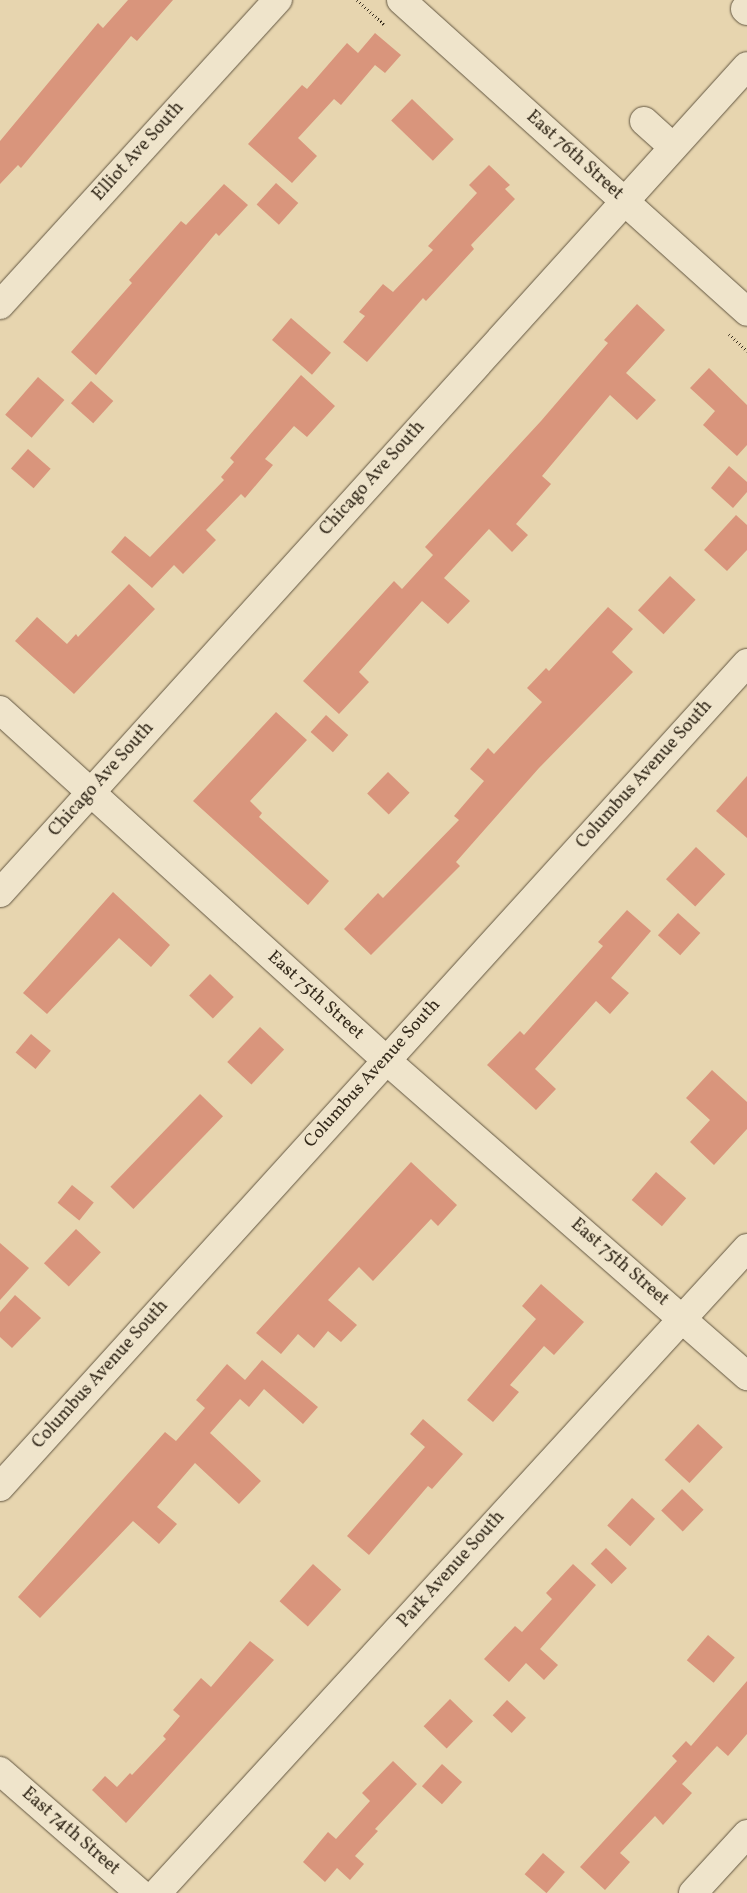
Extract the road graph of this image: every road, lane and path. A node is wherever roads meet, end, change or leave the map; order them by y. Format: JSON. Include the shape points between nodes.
{"nodes":[{"id":1,"x":278,"y":0,"type":"edge"},
{"id":2,"x":401,"y":0,"type":"edge"},
{"id":3,"x":747,"y":66,"type":"edge"},
{"id":4,"x":644,"y":121,"type":"dead end"},
{"id":5,"x":673,"y":147,"type":"junction"},
{"id":6,"x":624,"y":201,"type":"junction"},
{"id":7,"x":0,"y":305,"type":"edge"},
{"id":8,"x":747,"y":312,"type":"edge"},
{"id":9,"x":747,"y":663,"type":"edge"},
{"id":10,"x":0,"y":710,"type":"edge"},
{"id":11,"x":92,"y":792,"type":"junction"},
{"id":12,"x":0,"y":893,"type":"edge"},
{"id":13,"x":386,"y":1060,"type":"junction"},
{"id":14,"x":747,"y":1248,"type":"edge"},
{"id":15,"x":682,"y":1318,"type":"junction"},
{"id":16,"x":747,"y":1376,"type":"edge"},
{"id":17,"x":0,"y":1487,"type":"edge"},
{"id":18,"x":0,"y":1771,"type":"edge"},
{"id":19,"x":747,"y":1834,"type":"edge"},
{"id":20,"x":140,"y":1893,"type":"edge"},
{"id":21,"x":158,"y":1893,"type":"edge"},
{"id":22,"x":693,"y":1893,"type":"edge"}],
"edges":[{"from":1,"to":7,"type":"street","name":"Elliot Ave South"},
{"from":2,"to":6,"type":"street","name":"East 76th Street"},
{"from":3,"to":5,"type":"street","name":"Chicago Ave South"},
{"from":4,"to":5,"type":"street"},
{"from":5,"to":6,"type":"street","name":"Chicago Ave South"},
{"from":6,"to":8,"type":"street","name":"East 76th Street"},
{"from":6,"to":11,"type":"street","name":"Chicago Ave South"},
{"from":9,"to":13,"type":"street","name":"Columbus Avenue South"},
{"from":10,"to":11,"type":"street","name":"East 75th Street"},
{"from":11,"to":12,"type":"street","name":"Chicago Ave South"},
{"from":11,"to":13,"type":"street","name":"East 75th Street"},
{"from":13,"to":15,"type":"street","name":"East 75th Street"},
{"from":13,"to":17,"type":"street","name":"Columbus Avenue South"},
{"from":14,"to":15,"type":"street","name":"Park Avenue South"},
{"from":15,"to":16,"type":"street","name":"East 75th Street"},
{"from":15,"to":21,"type":"street","name":"Park Avenue South"},
{"from":18,"to":20,"type":"street","name":"East 74th Street"},
{"from":19,"to":22,"type":"street"}]}
